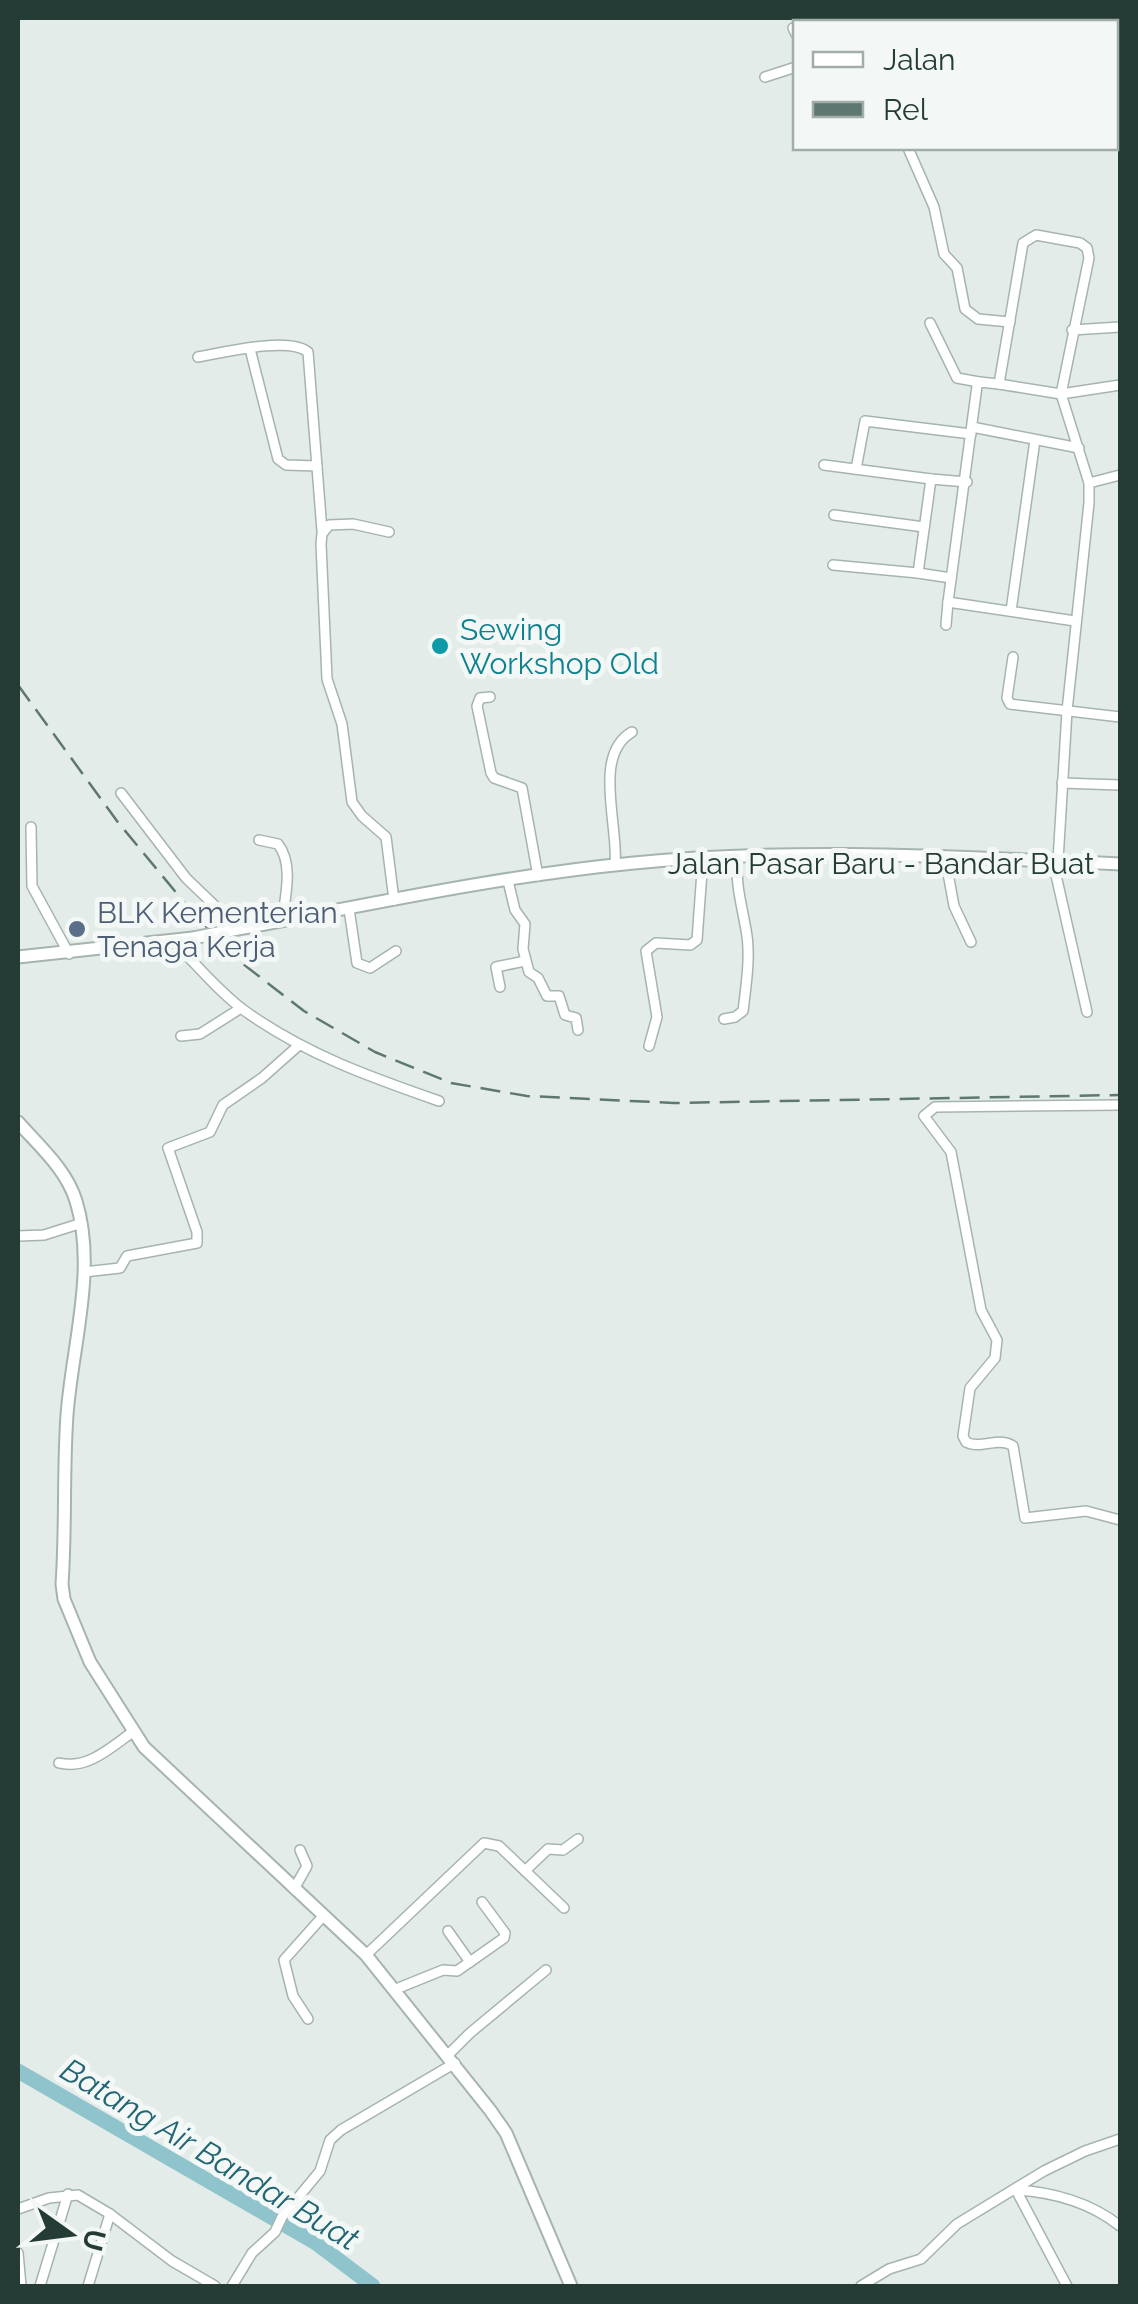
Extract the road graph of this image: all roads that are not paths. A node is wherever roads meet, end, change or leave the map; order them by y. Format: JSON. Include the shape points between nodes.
{"nodes":[{"id":1,"x":793,"y":68,"type":"edge"},
{"id":2,"x":765,"y":77,"type":"dead end"},
{"id":3,"x":909,"y":150,"type":"edge"},
{"id":4,"x":930,"y":322,"type":"dead end"},
{"id":5,"x":1010,"y":322,"type":"junction"},
{"id":6,"x":1120,"y":328,"type":"edge"},
{"id":7,"x":1072,"y":330,"type":"junction"},
{"id":8,"x":250,"y":349,"type":"junction"},
{"id":9,"x":198,"y":357,"type":"dead end"},
{"id":10,"x":979,"y":382,"type":"junction"},
{"id":11,"x":999,"y":384,"type":"junction"},
{"id":12,"x":1120,"y":384,"type":"edge"},
{"id":13,"x":1062,"y":394,"type":"junction"},
{"id":14,"x":972,"y":430,"type":"junction"},
{"id":15,"x":1034,"y":440,"type":"junction"},
{"id":16,"x":1079,"y":448,"type":"junction"},
{"id":17,"x":824,"y":465,"type":"dead end"},
{"id":18,"x":317,"y":466,"type":"junction"},
{"id":19,"x":856,"y":469,"type":"junction"},
{"id":20,"x":1120,"y":475,"type":"edge"},
{"id":21,"x":931,"y":479,"type":"junction"},
{"id":22,"x":967,"y":482,"type":"junction"},
{"id":23,"x":1088,"y":483,"type":"junction"},
{"id":24,"x":834,"y":515,"type":"dead end"},
{"id":25,"x":924,"y":527,"type":"junction"},
{"id":26,"x":389,"y":532,"type":"dead end"},
{"id":27,"x":322,"y":534,"type":"junction"},
{"id":28,"x":833,"y":565,"type":"dead end"},
{"id":29,"x":918,"y":573,"type":"junction"},
{"id":30,"x":951,"y":578,"type":"junction"},
{"id":31,"x":948,"y":602,"type":"junction"},
{"id":32,"x":1011,"y":611,"type":"junction"},
{"id":33,"x":1075,"y":621,"type":"junction"},
{"id":34,"x":946,"y":625,"type":"dead end"},
{"id":35,"x":1013,"y":656,"type":"dead end"},
{"id":36,"x":490,"y":697,"type":"dead end"},
{"id":37,"x":1067,"y":711,"type":"junction"},
{"id":38,"x":1120,"y":718,"type":"edge"},
{"id":39,"x":632,"y":732,"type":"dead end"},
{"id":40,"x":1062,"y":782,"type":"junction"},
{"id":41,"x":1120,"y":785,"type":"edge"},
{"id":42,"x":121,"y":793,"type":"dead end"},
{"id":43,"x":31,"y":827,"type":"dead end"},
{"id":44,"x":259,"y":840,"type":"dead end"},
{"id":45,"x":738,"y":857,"type":"junction"},
{"id":46,"x":945,"y":857,"type":"junction"},
{"id":47,"x":703,"y":858,"type":"junction"},
{"id":48,"x":1056,"y":862,"type":"junction"},
{"id":49,"x":1120,"y":864,"type":"edge"},
{"id":50,"x":615,"y":865,"type":"junction"},
{"id":51,"x":538,"y":876,"type":"junction"},
{"id":52,"x":508,"y":881,"type":"junction"},
{"id":53,"x":394,"y":900,"type":"junction"},
{"id":54,"x":349,"y":909,"type":"junction"},
{"id":55,"x":282,"y":922,"type":"junction"},
{"id":56,"x":234,"y":930,"type":"junction"},
{"id":57,"x":173,"y":941,"type":"junction"},
{"id":58,"x":972,"y":942,"type":"dead end"},
{"id":59,"x":396,"y":952,"type":"dead end"},
{"id":60,"x":69,"y":954,"type":"junction"},
{"id":61,"x":18,"y":957,"type":"edge"},
{"id":62,"x":525,"y":961,"type":"junction"},
{"id":63,"x":500,"y":987,"type":"dead end"},
{"id":64,"x":242,"y":1008,"type":"junction"},
{"id":65,"x":1086,"y":1012,"type":"dead end"},
{"id":66,"x":724,"y":1019,"type":"dead end"},
{"id":67,"x":578,"y":1030,"type":"dead end"},
{"id":68,"x":181,"y":1036,"type":"dead end"},
{"id":69,"x":298,"y":1046,"type":"junction"},
{"id":70,"x":649,"y":1046,"type":"dead end"},
{"id":71,"x":439,"y":1101,"type":"dead end"},
{"id":72,"x":1120,"y":1105,"type":"edge"},
{"id":73,"x":18,"y":1122,"type":"edge"},
{"id":74,"x":82,"y":1223,"type":"junction"},
{"id":75,"x":18,"y":1236,"type":"edge"},
{"id":76,"x":84,"y":1272,"type":"junction"},
{"id":77,"x":1120,"y":1520,"type":"edge"},
{"id":78,"x":134,"y":1732,"type":"junction"},
{"id":79,"x":59,"y":1763,"type":"dead end"},
{"id":80,"x":578,"y":1840,"type":"dead end"},
{"id":81,"x":300,"y":1850,"type":"dead end"},
{"id":82,"x":525,"y":1871,"type":"junction"},
{"id":83,"x":294,"y":1889,"type":"junction"},
{"id":84,"x":482,"y":1902,"type":"dead end"},
{"id":85,"x":564,"y":1908,"type":"dead end"},
{"id":86,"x":324,"y":1915,"type":"junction"},
{"id":87,"x":448,"y":1931,"type":"dead end"},
{"id":88,"x":366,"y":1955,"type":"junction"},
{"id":89,"x":470,"y":1962,"type":"junction"},
{"id":90,"x":546,"y":1970,"type":"dead end"},
{"id":91,"x":396,"y":1988,"type":"junction"},
{"id":92,"x":308,"y":2019,"type":"dead end"},
{"id":93,"x":451,"y":2059,"type":"junction"},
{"id":94,"x":1120,"y":2139,"type":"edge"},
{"id":95,"x":1016,"y":2190,"type":"junction"},
{"id":96,"x":68,"y":2194,"type":"junction"},
{"id":97,"x":18,"y":2208,"type":"edge"},
{"id":98,"x":110,"y":2214,"type":"junction"},
{"id":99,"x":1120,"y":2226,"type":"edge"},
{"id":100,"x":18,"y":2253,"type":"edge"},
{"id":101,"x":21,"y":2286,"type":"edge"},
{"id":102,"x":40,"y":2286,"type":"edge"},
{"id":103,"x":88,"y":2286,"type":"edge"},
{"id":104,"x":215,"y":2286,"type":"edge"},
{"id":105,"x":232,"y":2286,"type":"edge"},
{"id":106,"x":571,"y":2286,"type":"edge"},
{"id":107,"x":861,"y":2286,"type":"edge"},
{"id":108,"x":1067,"y":2286,"type":"edge"}],
"edges":[{"from":1,"to":2,"type":"street"},
{"from":3,"to":5,"type":"street","via":[[934,207],[944,254],[958,268],[965,309],[978,319]]},
{"from":4,"to":10,"type":"street","via":[[957,378]]},
{"from":5,"to":7,"type":"street","via":[[1024,243],[1030,236],[1048,236],[1089,251]]},
{"from":5,"to":11,"type":"street"},
{"from":6,"to":7,"type":"street"},
{"from":7,"to":13,"type":"street"},
{"from":8,"to":9,"type":"street"},
{"from":8,"to":18,"type":"street","via":[[278,458],[286,466]]},
{"from":8,"to":18,"type":"street","via":[[300,346],[308,352]]},
{"from":10,"to":11,"type":"street"},
{"from":10,"to":14,"type":"street"},
{"from":11,"to":13,"type":"street"},
{"from":12,"to":13,"type":"street"},
{"from":13,"to":16,"type":"street"},
{"from":14,"to":15,"type":"street"},
{"from":14,"to":19,"type":"street","via":[[865,421]]},
{"from":14,"to":22,"type":"street"},
{"from":15,"to":16,"type":"street"},
{"from":15,"to":32,"type":"street"},
{"from":16,"to":23,"type":"street"},
{"from":17,"to":19,"type":"street"},
{"from":18,"to":27,"type":"street"},
{"from":19,"to":21,"type":"street"},
{"from":20,"to":23,"type":"street"},
{"from":21,"to":22,"type":"street"},
{"from":21,"to":25,"type":"street"},
{"from":22,"to":30,"type":"street"},
{"from":23,"to":33,"type":"street"},
{"from":24,"to":25,"type":"street"},
{"from":25,"to":29,"type":"street"},
{"from":26,"to":27,"type":"street","via":[[345,523],[328,525]]},
{"from":27,"to":53,"type":"street","via":[[328,679],[342,724],[352,802],[384,832]]},
{"from":28,"to":29,"type":"street"},
{"from":29,"to":30,"type":"street"},
{"from":30,"to":31,"type":"street"},
{"from":31,"to":32,"type":"street"},
{"from":31,"to":34,"type":"street"},
{"from":32,"to":33,"type":"street"},
{"from":33,"to":37,"type":"street"},
{"from":35,"to":37,"type":"street","via":[[1008,702]]},
{"from":36,"to":51,"type":"street","via":[[477,706],[491,773],[522,788]]},
{"from":37,"to":38,"type":"street"},
{"from":37,"to":40,"type":"street"},
{"from":39,"to":50,"type":"street","via":[[611,759]]},
{"from":40,"to":41,"type":"street"},
{"from":40,"to":48,"type":"street"},
{"from":42,"to":56,"type":"street"},
{"from":43,"to":60,"type":"street","via":[[32,886]]},
{"from":44,"to":55,"type":"street","via":[[284,850]]},
{"from":45,"to":46,"type":"street","name":"Jalan Pasar Baru - Bandar Buat"},
{"from":45,"to":47,"type":"street","name":"Jalan Pasar Baru - Bandar Buat"},
{"from":45,"to":66,"type":"street","via":[[747,932],[745,990],[742,1011]]},
{"from":46,"to":48,"type":"street","name":"Jalan Pasar Baru - Bandar Buat"},
{"from":46,"to":58,"type":"street","via":[[954,906]]},
{"from":47,"to":50,"type":"street","name":"Jalan Pasar Baru - Bandar Buat"},
{"from":47,"to":70,"type":"street","via":[[698,940],[656,943],[646,951],[657,1017]]},
{"from":48,"to":49,"type":"street","name":"Jalan Pasar Baru - Bandar Buat"},
{"from":48,"to":65,"type":"street"},
{"from":50,"to":51,"type":"street","name":"Jalan Pasar Baru - Bandar Buat"},
{"from":51,"to":52,"type":"street","name":"Jalan Pasar Baru - Bandar Buat"},
{"from":52,"to":53,"type":"street","name":"Jalan Pasar Baru - Bandar Buat"},
{"from":52,"to":62,"type":"street","via":[[525,924]]},
{"from":53,"to":54,"type":"street","name":"Jalan Pasar Baru - Bandar Buat"},
{"from":54,"to":55,"type":"street","name":"Jalan Pasar Baru - Bandar Buat"},
{"from":54,"to":59,"type":"street","via":[[361,967]]},
{"from":55,"to":56,"type":"street","name":"Jalan Pasar Baru - Bandar Buat"},
{"from":56,"to":57,"type":"street","name":"Jalan Pasar Baru - Bandar Buat","bridge":true},
{"from":57,"to":60,"type":"street","name":"Jalan Pasar Baru - Bandar Buat"},
{"from":57,"to":64,"type":"street"},
{"from":60,"to":61,"type":"street","name":"Jalan Pasar Baru - Bandar Buat"},
{"from":62,"to":63,"type":"street","via":[[496,966]]},
{"from":62,"to":67,"type":"street","via":[[547,996],[559,996],[565,1015],[576,1018]]},
{"from":64,"to":68,"type":"street","via":[[200,1034]]},
{"from":64,"to":69,"type":"street"},
{"from":69,"to":71,"type":"street"},
{"from":69,"to":76,"type":"street","via":[[223,1105],[210,1132],[168,1148],[198,1242],[127,1256],[120,1268]]},
{"from":72,"to":77,"type":"street","via":[[935,1107],[924,1116],[950,1152],[980,1310],[997,1340],[995,1358],[970,1388],[963,1436],[974,1446],[1013,1446],[1025,1518],[1086,1511]]},
{"from":73,"to":74,"type":"street","via":[[62,1171]]},
{"from":74,"to":75,"type":"street"},
{"from":74,"to":76,"type":"street"},
{"from":76,"to":78,"type":"street","via":[[66,1420],[62,1584],[90,1662]]},
{"from":78,"to":79,"type":"street","via":[[88,1762]]},
{"from":78,"to":83,"type":"street"},
{"from":80,"to":82,"type":"street","via":[[548,1849]]},
{"from":81,"to":83,"type":"street","via":[[306,1866]]},
{"from":82,"to":85,"type":"street"},
{"from":82,"to":88,"type":"street","via":[[495,1843],[484,1844]]},
{"from":83,"to":86,"type":"street"},
{"from":84,"to":89,"type":"street","via":[[505,1936]]},
{"from":86,"to":88,"type":"street"},
{"from":86,"to":92,"type":"street","via":[[284,1960],[293,1996]]},
{"from":87,"to":89,"type":"street"},
{"from":88,"to":91,"type":"street"},
{"from":89,"to":91,"type":"street"},
{"from":90,"to":93,"type":"street","via":[[470,2033]]},
{"from":91,"to":93,"type":"street"},
{"from":93,"to":105,"type":"street","via":[[330,2140],[320,2171]]},
{"from":93,"to":106,"type":"street","via":[[506,2134]]},
{"from":94,"to":95,"type":"street"},
{"from":95,"to":99,"type":"street","via":[[1068,2199]]},
{"from":95,"to":107,"type":"street","via":[[957,2224],[921,2259]]},
{"from":95,"to":108,"type":"street"},
{"from":96,"to":97,"type":"street"},
{"from":96,"to":98,"type":"street"},
{"from":96,"to":102,"type":"street"},
{"from":98,"to":103,"type":"street"},
{"from":98,"to":104,"type":"street"},
{"from":100,"to":101,"type":"street"}]}
